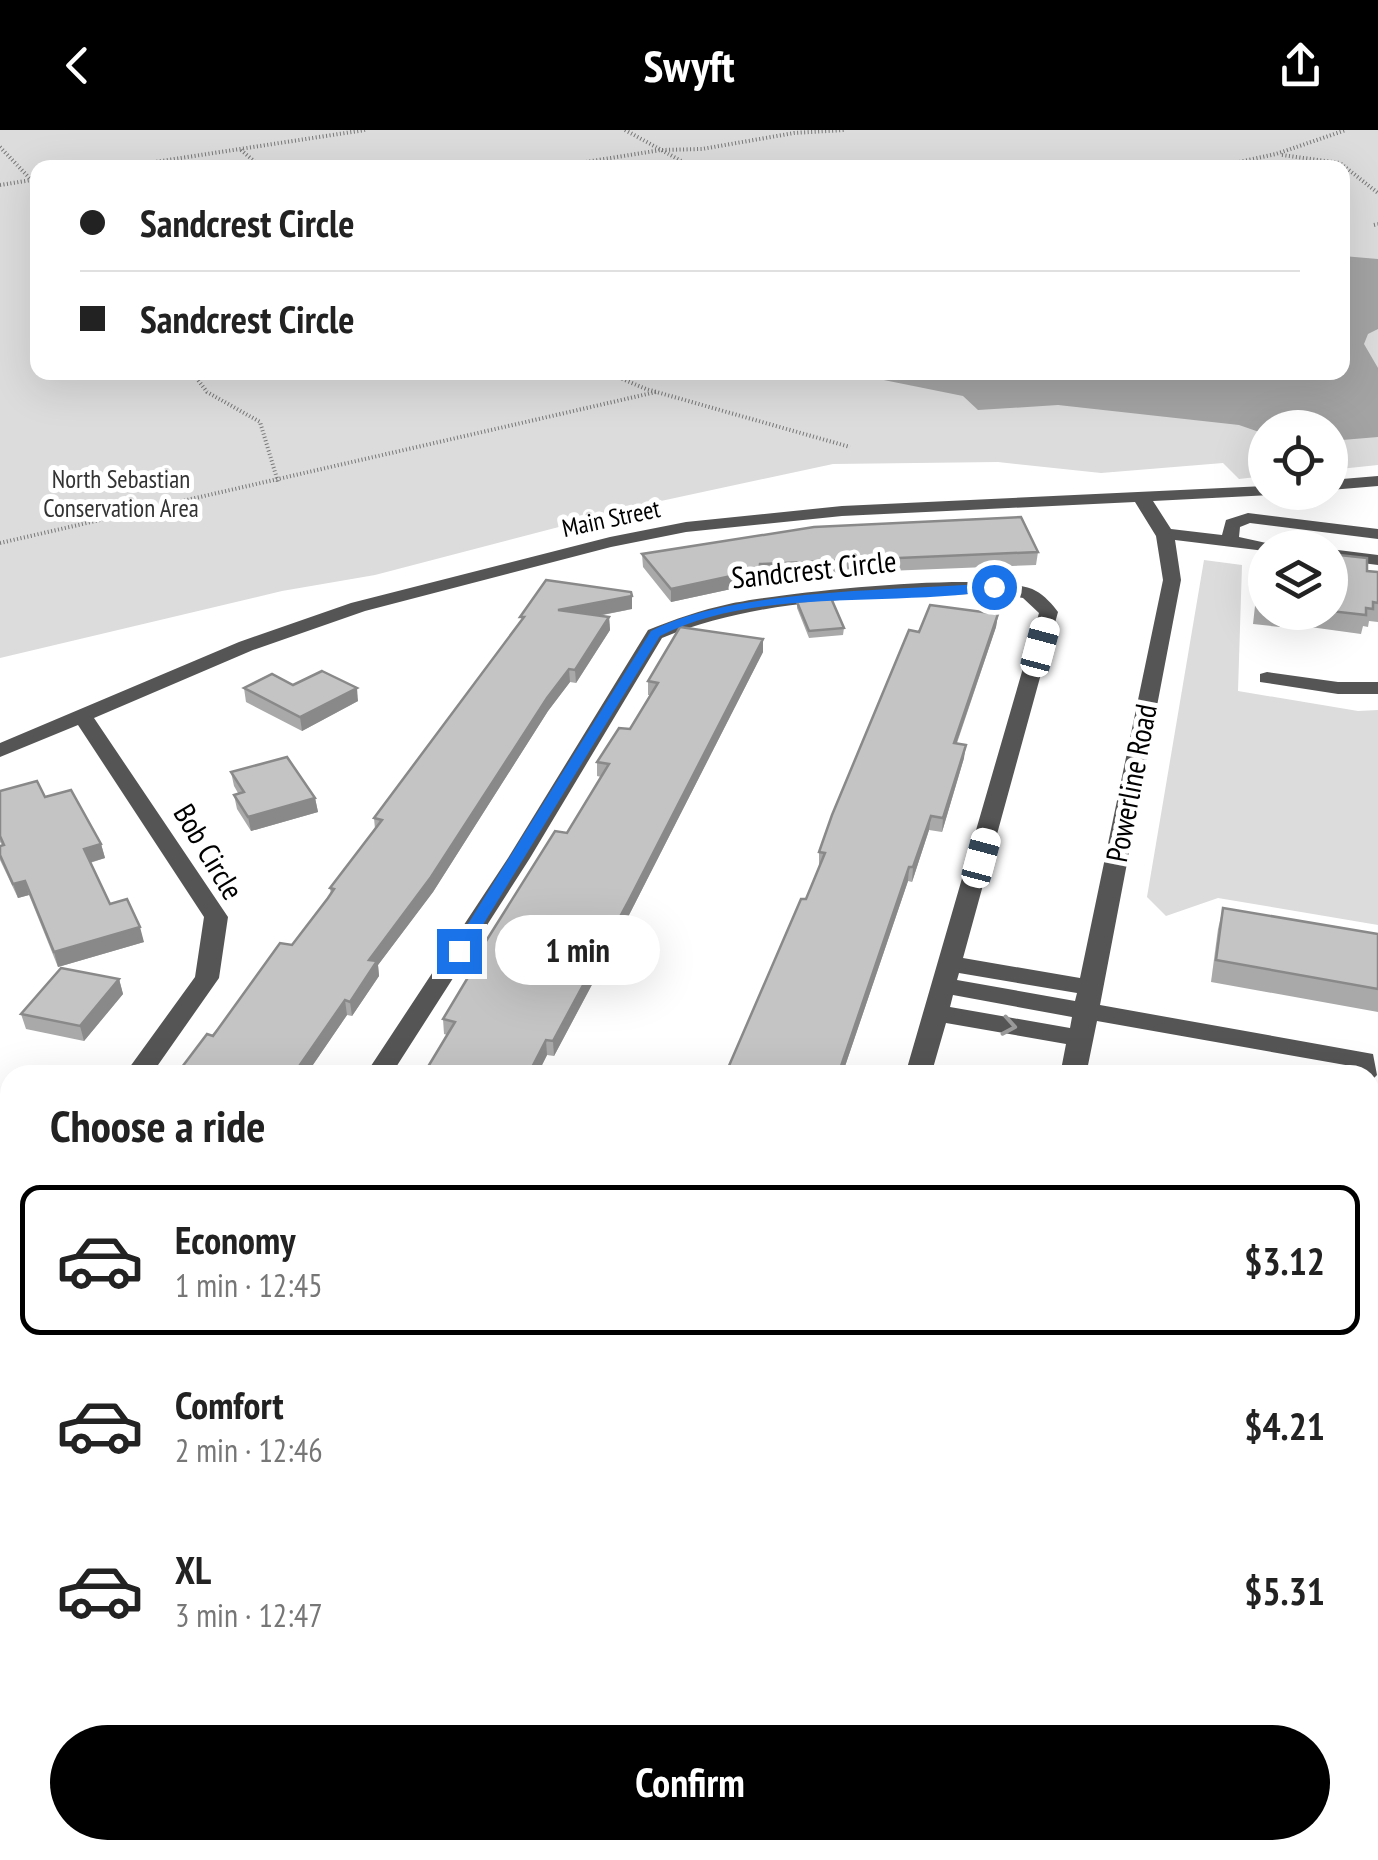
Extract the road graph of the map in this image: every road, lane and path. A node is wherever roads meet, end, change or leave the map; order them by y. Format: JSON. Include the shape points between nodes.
{"nodes":[{"id":1,"x":364,"y":130,"type":"edge"},
{"id":2,"x":625,"y":130,"type":"edge"},
{"id":3,"x":844,"y":130,"type":"edge"},
{"id":4,"x":1346,"y":130,"type":"edge"},
{"id":5,"x":0,"y":148,"type":"edge"},
{"id":6,"x":240,"y":149,"type":"junction"},
{"id":7,"x":661,"y":150,"type":"junction"},
{"id":8,"x":1276,"y":154,"type":"junction"},
{"id":9,"x":168,"y":160,"type":"edge"},
{"id":10,"x":253,"y":160,"type":"edge"},
{"id":11,"x":598,"y":160,"type":"edge"},
{"id":12,"x":679,"y":160,"type":"edge"},
{"id":13,"x":1249,"y":160,"type":"edge"},
{"id":14,"x":1319,"y":160,"type":"edge"},
{"id":15,"x":1350,"y":171,"type":"edge"},
{"id":16,"x":30,"y":176,"type":"edge"},
{"id":17,"x":30,"y":181,"type":"edge"},
{"id":18,"x":0,"y":185,"type":"edge"},
{"id":19,"x":1378,"y":193,"type":"edge"},
{"id":20,"x":198,"y":380,"type":"edge"},
{"id":21,"x":626,"y":380,"type":"edge"},
{"id":22,"x":656,"y":392,"type":"junction"},
{"id":23,"x":850,"y":447,"type":"dead end"},
{"id":24,"x":1378,"y":481,"type":"edge"},
{"id":25,"x":278,"y":482,"type":"junction"},
{"id":26,"x":1348,"y":484,"type":"edge"},
{"id":27,"x":1248,"y":492,"type":"edge"},
{"id":28,"x":1141,"y":498,"type":"junction"},
{"id":29,"x":1166,"y":534,"type":"junction"},
{"id":30,"x":1378,"y":534,"type":"edge"},
{"id":31,"x":1230,"y":541,"type":"junction"},
{"id":32,"x":0,"y":543,"type":"edge"},
{"id":33,"x":1248,"y":544,"type":"edge"},
{"id":34,"x":1348,"y":556,"type":"edge"},
{"id":35,"x":1378,"y":560,"type":"edge"},
{"id":36,"x":1268,"y":678,"type":"dead end"},
{"id":37,"x":1378,"y":688,"type":"edge"},
{"id":38,"x":83,"y":718,"type":"junction"},
{"id":39,"x":0,"y":751,"type":"edge"},
{"id":40,"x":948,"y":975,"type":"junction"},
{"id":41,"x":1088,"y":1000,"type":"junction"},
{"id":42,"x":937,"y":1013,"type":"junction"},
{"id":43,"x":1080,"y":1038,"type":"junction"},
{"id":44,"x":144,"y":1065,"type":"edge"},
{"id":45,"x":384,"y":1065,"type":"edge"},
{"id":46,"x":921,"y":1065,"type":"edge"},
{"id":47,"x":1075,"y":1065,"type":"edge"},
{"id":48,"x":1364,"y":1065,"type":"edge"}],
"edges":[{"from":1,"to":6,"type":"path"},
{"from":2,"to":7,"type":"path"},
{"from":3,"to":7,"type":"path"},
{"from":4,"to":8,"type":"path"},
{"from":5,"to":16,"type":"path"},
{"from":6,"to":9,"type":"path"},
{"from":6,"to":10,"type":"path"},
{"from":7,"to":11,"type":"path"},
{"from":7,"to":12,"type":"path"},
{"from":8,"to":13,"type":"path"},
{"from":8,"to":14,"type":"path"},
{"from":15,"to":19,"type":"path"},
{"from":17,"to":18,"type":"path"},
{"from":20,"to":25,"type":"path","via":[[260,422]]},
{"from":21,"to":22,"type":"path"},
{"from":22,"to":23,"type":"path"},
{"from":22,"to":25,"type":"path"},
{"from":24,"to":26,"type":"street"},
{"from":25,"to":32,"type":"path"},
{"from":27,"to":28,"type":"street","name":"Main Street"},
{"from":28,"to":29,"type":"street","name":"Powerline Road"},
{"from":28,"to":38,"type":"street","name":"Main Street","via":[[822,513],[610,542],[358,607],[246,646]]},
{"from":29,"to":31,"type":"street"},
{"from":29,"to":41,"type":"street","name":"Powerline Road","via":[[1172,580]]},
{"from":30,"to":31,"type":"street","via":[[1248,518],[1232,524]]},
{"from":31,"to":33,"type":"street"},
{"from":34,"to":35,"type":"street"},
{"from":36,"to":37,"type":"street"},
{"from":38,"to":39,"type":"street","name":"Main Street"},
{"from":38,"to":44,"type":"street","name":"Bob Circle","via":[[216,917],[207,978]]},
{"from":40,"to":41,"type":"street"},
{"from":40,"to":42,"type":"street","name":"Sandcrest Circle"},
{"from":40,"to":45,"type":"street","name":"Sandcrest Circle","via":[[1050,612],[1028,594],[994,587],[779,603],[685,618],[655,634]]},
{"from":41,"to":43,"type":"street","name":"Powerline Road"},
{"from":41,"to":48,"type":"street"},
{"from":42,"to":43,"type":"street","one_way":true},
{"from":42,"to":46,"type":"street","name":"Sandcrest Circle"},
{"from":43,"to":47,"type":"street","name":"Powerline Road"}]}
